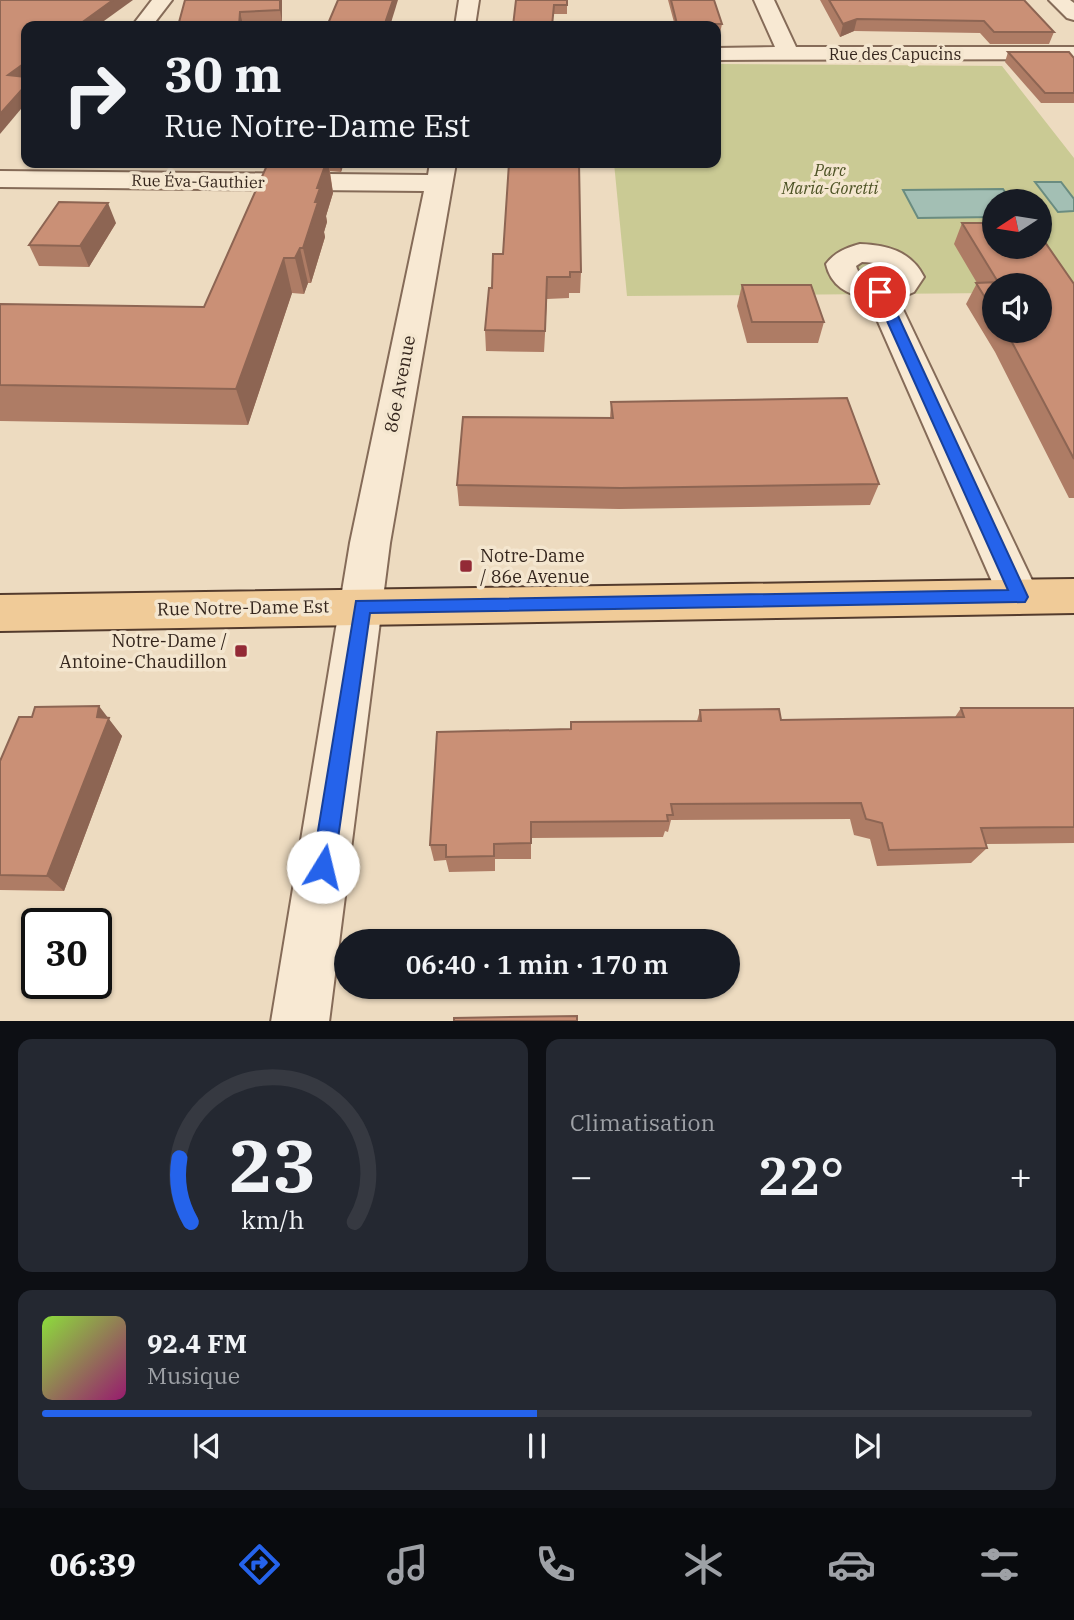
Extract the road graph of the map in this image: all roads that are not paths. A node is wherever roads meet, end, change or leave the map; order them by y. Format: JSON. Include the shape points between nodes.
{"nodes":[{"id":1,"x":162,"y":0,"type":"edge"},
{"id":2,"x":469,"y":0,"type":"edge"},
{"id":3,"x":764,"y":0,"type":"edge"},
{"id":4,"x":1059,"y":0,"type":"edge"},
{"id":5,"x":1074,"y":14,"type":"edge"},
{"id":6,"x":146,"y":21,"type":"edge"},
{"id":7,"x":466,"y":21,"type":"edge"},
{"id":8,"x":1074,"y":53,"type":"edge"},
{"id":9,"x":721,"y":54,"type":"edge"},
{"id":10,"x":788,"y":54,"type":"junction"},
{"id":11,"x":441,"y":173,"type":"edge"},
{"id":12,"x":20,"y":174,"type":"edge"},
{"id":13,"x":880,"y":292,"type":"dead end"},
{"id":14,"x":1074,"y":596,"type":"edge"},
{"id":15,"x":1019,"y":597,"type":"junction"},
{"id":16,"x":362,"y":606,"type":"junction"},
{"id":17,"x":0,"y":612,"type":"edge"},
{"id":18,"x":300,"y":1021,"type":"edge"}],
"edges":[{"from":1,"to":6,"type":"street"},
{"from":2,"to":7,"type":"street"},
{"from":3,"to":10,"type":"street"},
{"from":4,"to":5,"type":"street"},
{"from":8,"to":10,"type":"street","name":"Rue des Capucins"},
{"from":9,"to":10,"type":"street","name":"Rue des Capucins"},
{"from":11,"to":12,"type":"street","name":"Rue Éva-Gauthier"},
{"from":11,"to":16,"type":"street","name":"86e Avenue"},
{"from":13,"to":15,"type":"street"},
{"from":14,"to":15,"type":"main road","name":"Rue Notre-Dame Est"},
{"from":15,"to":16,"type":"main road","name":"Rue Notre-Dame Est"},
{"from":16,"to":17,"type":"main road","name":"Rue Notre-Dame Est"},
{"from":16,"to":18,"type":"street","name":"86e Avenue"}]}
